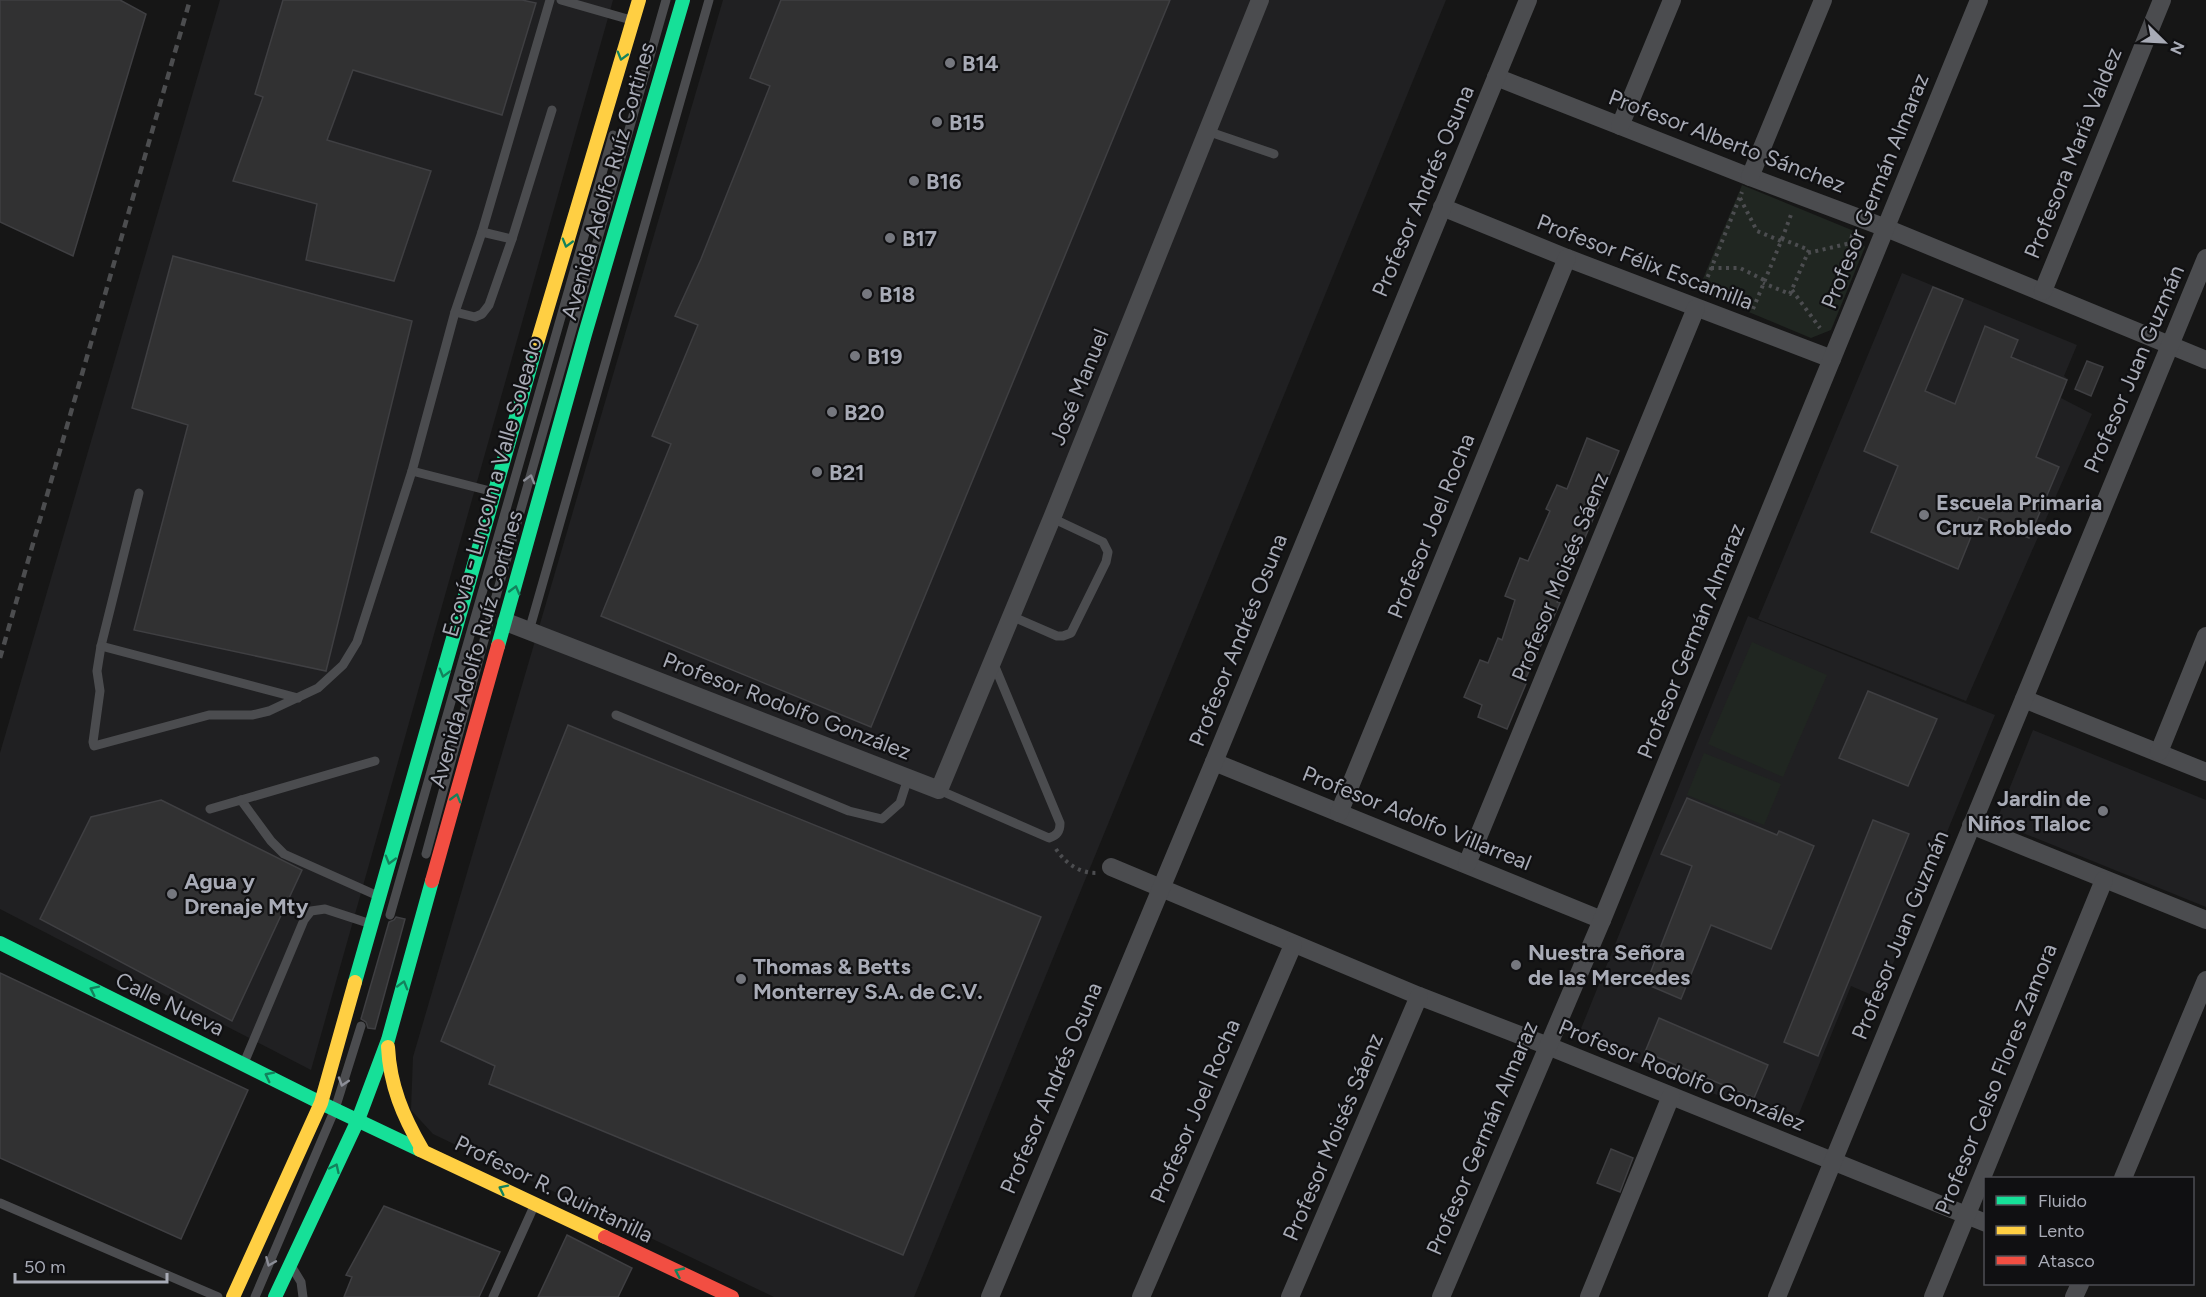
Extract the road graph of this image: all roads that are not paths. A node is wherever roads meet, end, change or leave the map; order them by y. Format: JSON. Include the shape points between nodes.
{"nodes":[{"id":1,"x":550,"y":0,"type":"edge"},
{"id":2,"x":561,"y":0,"type":"edge"},
{"id":3,"x":639,"y":0,"type":"edge"},
{"id":4,"x":666,"y":0,"type":"edge"},
{"id":5,"x":684,"y":0,"type":"edge"},
{"id":6,"x":709,"y":0,"type":"edge"},
{"id":7,"x":1260,"y":0,"type":"edge"},
{"id":8,"x":1528,"y":0,"type":"edge"},
{"id":9,"x":1672,"y":0,"type":"edge"},
{"id":10,"x":1823,"y":0,"type":"edge"},
{"id":11,"x":1979,"y":0,"type":"edge"},
{"id":12,"x":2162,"y":0,"type":"edge"},
{"id":13,"x":633,"y":20,"type":"junction"},
{"id":14,"x":1496,"y":77,"type":"junction"},
{"id":15,"x":552,"y":110,"type":"dead end"},
{"id":16,"x":616,"y":124,"type":"dead end"},
{"id":17,"x":1620,"y":126,"type":"junction"},
{"id":18,"x":1207,"y":131,"type":"junction"},
{"id":19,"x":1274,"y":154,"type":"dead end"},
{"id":20,"x":1751,"y":186,"type":"junction"},
{"id":21,"x":1442,"y":207,"type":"junction"},
{"id":22,"x":1886,"y":228,"type":"junction"},
{"id":23,"x":482,"y":232,"type":"junction"},
{"id":24,"x":512,"y":239,"type":"junction"},
{"id":25,"x":1567,"y":258,"type":"junction"},
{"id":26,"x":2206,"y":258,"type":"edge"},
{"id":27,"x":2043,"y":291,"type":"junction"},
{"id":28,"x":1696,"y":309,"type":"junction"},
{"id":29,"x":455,"y":312,"type":"junction"},
{"id":30,"x":2169,"y":345,"type":"junction"},
{"id":31,"x":1832,"y":359,"type":"junction"},
{"id":32,"x":2206,"y":360,"type":"edge"},
{"id":33,"x":412,"y":471,"type":"junction"},
{"id":34,"x":495,"y":492,"type":"junction"},
{"id":35,"x":139,"y":493,"type":"dead end"},
{"id":36,"x":1052,"y":518,"type":"junction"},
{"id":37,"x":1011,"y":616,"type":"junction"},
{"id":38,"x":506,"y":622,"type":"junction"},
{"id":39,"x":529,"y":631,"type":"junction"},
{"id":40,"x":2206,"y":636,"type":"edge"},
{"id":41,"x":101,"y":646,"type":"junction"},
{"id":42,"x":993,"y":661,"type":"junction"},
{"id":43,"x":298,"y":698,"type":"junction"},
{"id":44,"x":2024,"y":699,"type":"junction"},
{"id":45,"x":616,"y":715,"type":"dead end"},
{"id":46,"x":2159,"y":752,"type":"junction"},
{"id":47,"x":375,"y":761,"type":"dead end"},
{"id":48,"x":1214,"y":762,"type":"junction"},
{"id":49,"x":2206,"y":772,"type":"edge"},
{"id":50,"x":908,"y":778,"type":"junction"},
{"id":51,"x":939,"y":790,"type":"junction"},
{"id":52,"x":241,"y":800,"type":"junction"},
{"id":53,"x":210,"y":809,"type":"dead end"},
{"id":54,"x":1340,"y":813,"type":"junction"},
{"id":55,"x":1971,"y":825,"type":"junction"},
{"id":56,"x":1467,"y":864,"type":"junction"},
{"id":57,"x":423,"y":866,"type":"dead end"},
{"id":58,"x":1111,"y":867,"type":"road end"},
{"id":59,"x":2104,"y":880,"type":"junction"},
{"id":60,"x":1161,"y":888,"type":"junction"},
{"id":61,"x":380,"y":897,"type":"junction"},
{"id":62,"x":390,"y":915,"type":"dead end"},
{"id":63,"x":1602,"y":920,"type":"junction"},
{"id":64,"x":2206,"y":920,"type":"edge"},
{"id":65,"x":373,"y":925,"type":"junction"},
{"id":66,"x":0,"y":943,"type":"edge"},
{"id":67,"x":1293,"y":945,"type":"junction"},
{"id":68,"x":2206,"y":980,"type":"edge"},
{"id":69,"x":1419,"y":996,"type":"junction"},
{"id":70,"x":361,"y":1026,"type":"dead end"},
{"id":71,"x":388,"y":1040,"type":"junction"},
{"id":72,"x":1548,"y":1046,"type":"junction"},
{"id":73,"x":243,"y":1064,"type":"junction"},
{"id":74,"x":1671,"y":1096,"type":"junction"},
{"id":75,"x":321,"y":1103,"type":"junction"},
{"id":76,"x":335,"y":1109,"type":"junction"},
{"id":77,"x":350,"y":1116,"type":"junction"},
{"id":78,"x":422,"y":1149,"type":"junction"},
{"id":79,"x":1834,"y":1162,"type":"junction"},
{"id":80,"x":2124,"y":1177,"type":"edge"},
{"id":81,"x":0,"y":1203,"type":"edge"},
{"id":82,"x":535,"y":1204,"type":"junction"},
{"id":83,"x":1966,"y":1216,"type":"junction"},
{"id":84,"x":1984,"y":1222,"type":"edge"},
{"id":85,"x":293,"y":1235,"type":"dead end"},
{"id":86,"x":290,"y":1264,"type":"junction"},
{"id":87,"x":218,"y":1297,"type":"edge"},
{"id":88,"x":232,"y":1297,"type":"edge"},
{"id":89,"x":255,"y":1297,"type":"edge"},
{"id":90,"x":265,"y":1297,"type":"edge"},
{"id":91,"x":275,"y":1297,"type":"edge"},
{"id":92,"x":303,"y":1297,"type":"edge"},
{"id":93,"x":493,"y":1297,"type":"edge"},
{"id":94,"x":732,"y":1297,"type":"edge"},
{"id":95,"x":990,"y":1297,"type":"edge"},
{"id":96,"x":1142,"y":1297,"type":"edge"},
{"id":97,"x":1290,"y":1297,"type":"edge"},
{"id":98,"x":1441,"y":1297,"type":"edge"},
{"id":99,"x":1589,"y":1297,"type":"edge"},
{"id":100,"x":1777,"y":1297,"type":"edge"},
{"id":101,"x":1933,"y":1297,"type":"edge"}],
"edges":[{"from":1,"to":23,"type":"lane"},
{"from":2,"to":13,"type":"lane"},
{"from":3,"to":13,"type":"main road","name":"Avenida Adolfo Ruíz Cortines"},
{"from":57,"to":4,"type":"lane","one_way":true},
{"from":38,"to":5,"type":"main road","name":"Avenida Adolfo Ruíz Cortines","one_way":true,"via":[[585,334]]},
{"from":6,"to":39,"type":"lane"},
{"from":7,"to":18,"type":"street","name":"José Manuel"},
{"from":8,"to":14,"type":"street","name":"Profesor Andrés Osuna"},
{"from":9,"to":17,"type":"street"},
{"from":10,"to":20,"type":"street"},
{"from":11,"to":22,"type":"street","name":"Profesor Germán Almaraz"},
{"from":12,"to":27,"type":"street","name":"Profesora María Valdez"},
{"from":13,"to":34,"type":"main road","name":"Avenida Adolfo Ruíz Cortines","one_way":true},
{"from":14,"to":17,"type":"street","name":"Profesor Alberto Sánchez"},
{"from":14,"to":21,"type":"street","name":"Profesor Andrés Osuna"},
{"from":15,"to":24,"type":"lane"},
{"from":16,"to":62,"type":"lane","name":"Ecovía - Lincoln a Valle Soleado"},
{"from":17,"to":20,"type":"street","name":"Profesor Alberto Sánchez"},
{"from":18,"to":19,"type":"lane"},
{"from":18,"to":36,"type":"street","name":"José Manuel"},
{"from":20,"to":22,"type":"street","name":"Profesor Alberto Sánchez"},
{"from":21,"to":25,"type":"street","name":"Profesor Félix Escamilla"},
{"from":21,"to":48,"type":"street","name":"Profesor Andrés Osuna"},
{"from":22,"to":27,"type":"street","name":"Profesor Alberto Sánchez"},
{"from":22,"to":31,"type":"street","name":"Profesor Germán Almaraz"},
{"from":23,"to":24,"type":"lane"},
{"from":23,"to":29,"type":"lane"},
{"from":24,"to":29,"type":"lane","via":[[485,310],[475,317]]},
{"from":25,"to":28,"type":"street","name":"Profesor Félix Escamilla"},
{"from":25,"to":54,"type":"street","name":"Profesor Joel Rocha"},
{"from":26,"to":30,"type":"street","name":"Profesor Juan Guzmán"},
{"from":27,"to":30,"type":"street","name":"Profesor Alberto Sánchez"},
{"from":28,"to":31,"type":"street","name":"Profesor Félix Escamilla"},
{"from":28,"to":56,"type":"street","name":"Profesor Moisés Sáenz"},
{"from":29,"to":33,"type":"lane"},
{"from":30,"to":32,"type":"street","name":"Profesor Alberto Sánchez"},
{"from":30,"to":44,"type":"street","name":"Profesor Juan Guzmán"},
{"from":31,"to":63,"type":"street","name":"Profesor Germán Almaraz"},
{"from":33,"to":34,"type":"lane"},
{"from":33,"to":43,"type":"lane","via":[[357,642],[344,665],[318,688]]},
{"from":34,"to":61,"type":"main road","name":"Avenida Adolfo Ruíz Cortines","one_way":true},
{"from":35,"to":41,"type":"lane"},
{"from":36,"to":37,"type":"street","name":"José Manuel"},
{"from":36,"to":37,"type":"lane","via":[[1103,542],[1108,552],[1106,562],[1071,633],[1057,636]]},
{"from":37,"to":42,"type":"street","name":"José Manuel"},
{"from":38,"to":39,"type":"street","name":"Profesor Rodolfo González"},
{"from":71,"to":38,"type":"main road","name":"Avenida Adolfo Ruíz Cortines","one_way":true},
{"from":39,"to":50,"type":"street","name":"Profesor Rodolfo González"},
{"from":40,"to":46,"type":"street"},
{"from":41,"to":43,"type":"lane"},
{"from":41,"to":43,"type":"lane","via":[[95,747],[209,715],[269,711]]},
{"from":42,"to":51,"type":"street","name":"José Manuel"},
{"from":42,"to":51,"type":"lane","name":"Profesor Rodolfo González","via":[[1060,830],[1049,838]]},
{"from":44,"to":46,"type":"street"},
{"from":44,"to":55,"type":"street","name":"Profesor Juan Guzmán"},
{"from":45,"to":50,"type":"lane","via":[[849,811],[882,819],[900,802]]},
{"from":46,"to":49,"type":"street"},
{"from":47,"to":52,"type":"lane"},
{"from":48,"to":54,"type":"street","name":"Profesor Adolfo Villarreal"},
{"from":48,"to":60,"type":"street","name":"Profesor Andrés Osuna"},
{"from":50,"to":51,"type":"street","name":"Profesor Rodolfo González"},
{"from":52,"to":53,"type":"lane"},
{"from":52,"to":61,"type":"lane","via":[[284,854]]},
{"from":54,"to":56,"type":"street","name":"Profesor Adolfo Villarreal"},
{"from":55,"to":59,"type":"street"},
{"from":55,"to":79,"type":"street","name":"Profesor Juan Guzmán"},
{"from":56,"to":63,"type":"street","name":"Profesor Adolfo Villarreal"},
{"from":58,"to":60,"type":"street","name":"Profesor Rodolfo González"},
{"from":59,"to":64,"type":"street"},
{"from":59,"to":83,"type":"street","name":"Profesor Celso Flores Zamora"},
{"from":60,"to":67,"type":"street","name":"Profesor Rodolfo González"},
{"from":60,"to":95,"type":"street","name":"Profesor Andrés Osuna"},
{"from":61,"to":65,"type":"main road","name":"Avenida Adolfo Ruíz Cortines"},
{"from":63,"to":72,"type":"street","name":"Profesor Germán Almaraz"},
{"from":65,"to":73,"type":"lane","via":[[325,909],[310,911]]},
{"from":65,"to":75,"type":"main road","name":"Avenida Adolfo Ruíz Cortines"},
{"from":73,"to":66,"type":"main road","name":"Calle Nueva","one_way":true},
{"from":67,"to":69,"type":"street","name":"Profesor Rodolfo González"},
{"from":67,"to":96,"type":"street","name":"Profesor Joel Rocha"},
{"from":68,"to":80,"type":"street"},
{"from":69,"to":72,"type":"street","name":"Profesor Rodolfo González"},
{"from":69,"to":97,"type":"street","name":"Profesor Moisés Sáenz"},
{"from":70,"to":76,"type":"lane","one_way":true},
{"from":71,"to":77,"type":"main road","name":"Avenida Adolfo Ruíz Cortines"},
{"from":71,"to":78,"type":"main road","via":[[392,1088]]},
{"from":72,"to":74,"type":"street","name":"Profesor Rodolfo González"},
{"from":72,"to":98,"type":"street","name":"Profesor Germán Almaraz"},
{"from":75,"to":73,"type":"main road","name":"Calle Nueva","one_way":true},
{"from":74,"to":79,"type":"street","name":"Profesor Rodolfo González"},
{"from":74,"to":99,"type":"street"},
{"from":75,"to":76,"type":"main road","name":"Calle Nueva"},
{"from":75,"to":88,"type":"main road","name":"Avenida Adolfo Ruíz Cortines"},
{"from":76,"to":77,"type":"main road","name":"Profesor R. Quintanilla"},
{"from":76,"to":89,"type":"lane","one_way":true},
{"from":77,"to":78,"type":"main road","name":"Profesor R. Quintanilla"},
{"from":86,"to":77,"type":"main road","name":"Avenida Adolfo Ruíz Cortines","one_way":true},
{"from":82,"to":78,"type":"main road","name":"Profesor R. Quintanilla","one_way":true},
{"from":79,"to":83,"type":"street","name":"Profesor Rodolfo González"},
{"from":79,"to":100,"type":"street","name":"Profesor Juan Guzmán"},
{"from":81,"to":87,"type":"lane"},
{"from":82,"to":93,"type":"lane"},
{"from":94,"to":82,"type":"main road","name":"Profesor R. Quintanilla","one_way":true},
{"from":83,"to":84,"type":"street","name":"Profesor Rodolfo González"},
{"from":83,"to":101,"type":"street","name":"Profesor Celso Flores Zamora"},
{"from":85,"to":90,"type":"lane"},
{"from":86,"to":91,"type":"main road","name":"Avenida Adolfo Ruíz Cortines"},
{"from":86,"to":92,"type":"lane","via":[[301,1282]]}]}
